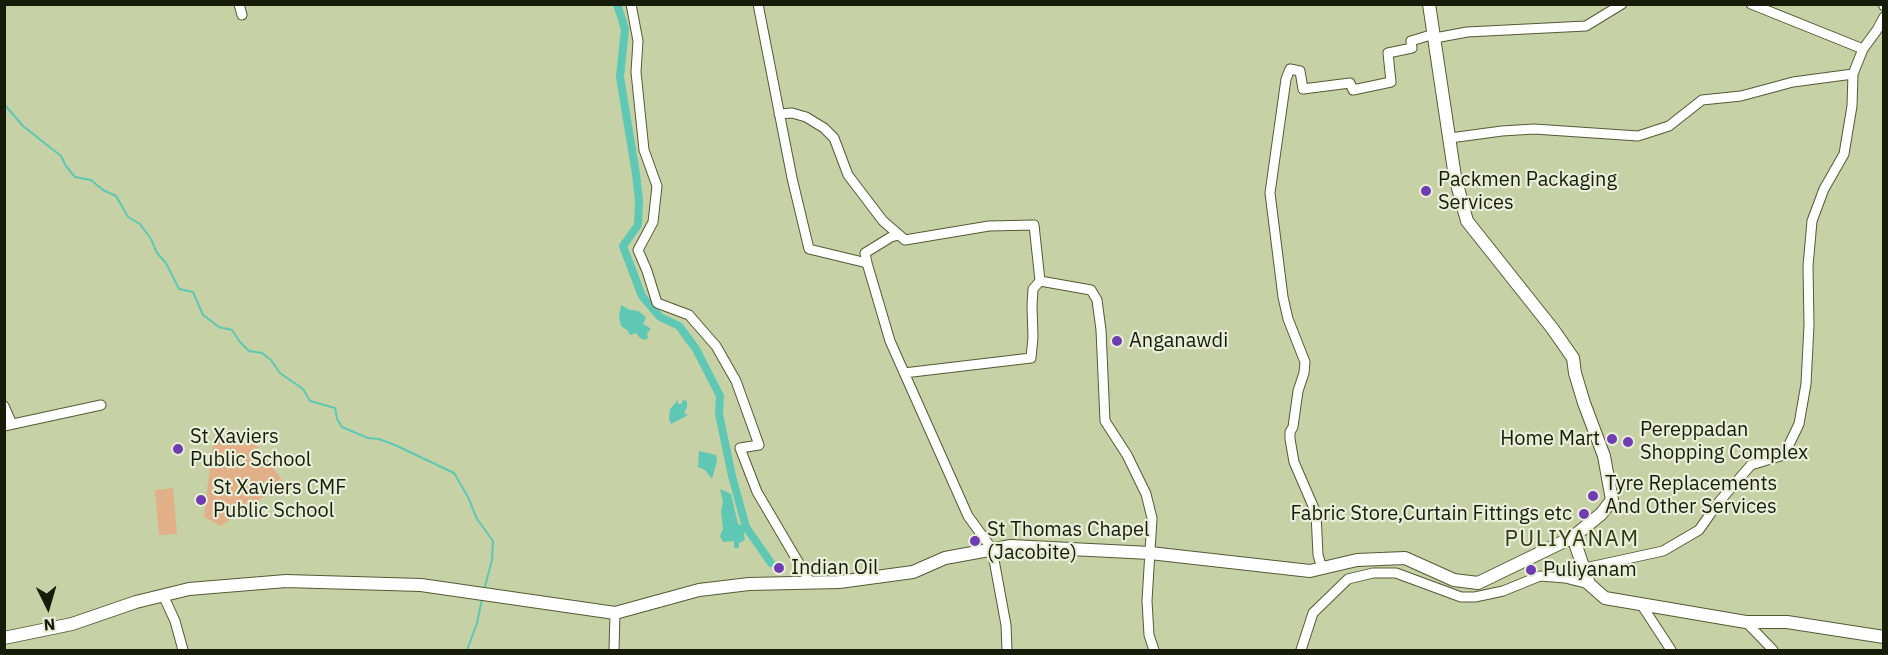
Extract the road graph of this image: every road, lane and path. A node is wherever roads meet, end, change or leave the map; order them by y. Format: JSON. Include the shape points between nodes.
{"nodes":[{"id":1,"x":239,"y":4,"type":"edge"},
{"id":2,"x":631,"y":4,"type":"edge"},
{"id":3,"x":758,"y":4,"type":"edge"},
{"id":4,"x":1429,"y":4,"type":"edge"},
{"id":5,"x":1622,"y":4,"type":"edge"},
{"id":6,"x":1751,"y":4,"type":"edge"},
{"id":7,"x":242,"y":15,"type":"dead end"},
{"id":8,"x":1884,"y":17,"type":"edge"},
{"id":9,"x":1434,"y":36,"type":"junction"},
{"id":10,"x":1863,"y":49,"type":"junction"},
{"id":11,"x":1853,"y":74,"type":"junction"},
{"id":12,"x":779,"y":114,"type":"junction"},
{"id":13,"x":1450,"y":138,"type":"junction"},
{"id":14,"x":899,"y":235,"type":"junction"},
{"id":15,"x":867,"y":263,"type":"junction"},
{"id":16,"x":1040,"y":281,"type":"junction"},
{"id":17,"x":904,"y":373,"type":"junction"},
{"id":18,"x":100,"y":405,"type":"dead end"},
{"id":19,"x":4,"y":406,"type":"edge"},
{"id":20,"x":8,"y":425,"type":"edge"},
{"id":21,"x":1574,"y":537,"type":"junction"},
{"id":22,"x":992,"y":549,"type":"junction"},
{"id":23,"x":1150,"y":553,"type":"junction"},
{"id":24,"x":1322,"y":568,"type":"junction"},
{"id":25,"x":1585,"y":568,"type":"junction"},
{"id":26,"x":810,"y":582,"type":"junction"},
{"id":27,"x":1589,"y":584,"type":"junction"},
{"id":28,"x":163,"y":596,"type":"junction"},
{"id":29,"x":1641,"y":604,"type":"junction"},
{"id":30,"x":615,"y":613,"type":"junction"},
{"id":31,"x":1746,"y":622,"type":"junction"},
{"id":32,"x":1884,"y":637,"type":"edge"},
{"id":33,"x":4,"y":638,"type":"edge"},
{"id":34,"x":183,"y":651,"type":"edge"},
{"id":35,"x":614,"y":651,"type":"edge"},
{"id":36,"x":1007,"y":651,"type":"edge"},
{"id":37,"x":1154,"y":651,"type":"edge"},
{"id":38,"x":1301,"y":651,"type":"edge"},
{"id":39,"x":1671,"y":651,"type":"edge"},
{"id":40,"x":1773,"y":651,"type":"edge"}],
"edges":[{"from":1,"to":7,"type":"street"},
{"from":2,"to":26,"type":"street","via":[[638,42],[636,72],[644,150],[657,186],[653,222],[638,250],[657,303],[689,315],[716,346],[736,381],[759,445],[740,448],[757,492]]},
{"from":3,"to":12,"type":"street"},
{"from":4,"to":9,"type":"main road"},
{"from":5,"to":9,"type":"street","via":[[1586,26]]},
{"from":6,"to":10,"type":"street"},
{"from":8,"to":10,"type":"street"},
{"from":9,"to":13,"type":"main road"},
{"from":9,"to":24,"type":"street","via":[[1411,41],[1412,48],[1388,53],[1391,82],[1353,90],[1350,83],[1303,89],[1300,71],[1290,69],[1286,79],[1270,193],[1283,297],[1305,362],[1290,440],[1294,462],[1316,513]]},
{"from":10,"to":11,"type":"street"},
{"from":11,"to":13,"type":"street","via":[[1702,100],[1669,126],[1638,136],[1534,129]]},
{"from":11,"to":25,"type":"street","via":[[1844,154],[1812,221],[1806,384],[1799,424],[1784,455],[1752,465],[1699,530],[1672,546]]},
{"from":12,"to":14,"type":"street","via":[[799,115],[834,138],[848,175],[883,221]]},
{"from":12,"to":15,"type":"street","via":[[808,249]]},
{"from":13,"to":21,"type":"main road","via":[[1455,177],[1467,220],[1573,358],[1604,456],[1612,500]]},
{"from":14,"to":15,"type":"street","via":[[865,253]]},
{"from":14,"to":16,"type":"street","via":[[905,240],[989,226],[1034,225]]},
{"from":15,"to":17,"type":"street"},
{"from":16,"to":17,"type":"street","via":[[1033,289],[1031,358]]},
{"from":16,"to":23,"type":"street","via":[[1090,290],[1097,300],[1105,421],[1146,495],[1152,518]]},
{"from":17,"to":22,"type":"street","via":[[968,516]]},
{"from":18,"to":20,"type":"street"},
{"from":19,"to":20,"type":"street"},
{"from":21,"to":24,"type":"main road","via":[[1478,583],[1454,580],[1405,558],[1357,560]]},
{"from":21,"to":25,"type":"main road"},
{"from":22,"to":23,"type":"main road","via":[[1011,546]]},
{"from":22,"to":26,"type":"main road","via":[[945,558],[913,572]]},
{"from":22,"to":36,"type":"street"},
{"from":23,"to":24,"type":"main road","via":[[1310,571]]},
{"from":23,"to":37,"type":"street","via":[[1147,601]]},
{"from":25,"to":27,"type":"main road"},
{"from":26,"to":30,"type":"main road","via":[[699,590]]},
{"from":27,"to":29,"type":"main road","via":[[1605,598]]},
{"from":27,"to":38,"type":"street","via":[[1540,576],[1503,591],[1461,597],[1396,573],[1373,573],[1348,579],[1313,613]]},
{"from":28,"to":30,"type":"main road","via":[[189,589],[286,581],[421,585]]},
{"from":28,"to":33,"type":"main road","via":[[72,624]]},
{"from":28,"to":34,"type":"street"},
{"from":29,"to":31,"type":"main road"},
{"from":29,"to":39,"type":"street"},
{"from":30,"to":35,"type":"street"},
{"from":31,"to":32,"type":"main road","via":[[1787,622]]},
{"from":31,"to":40,"type":"street"}]}
